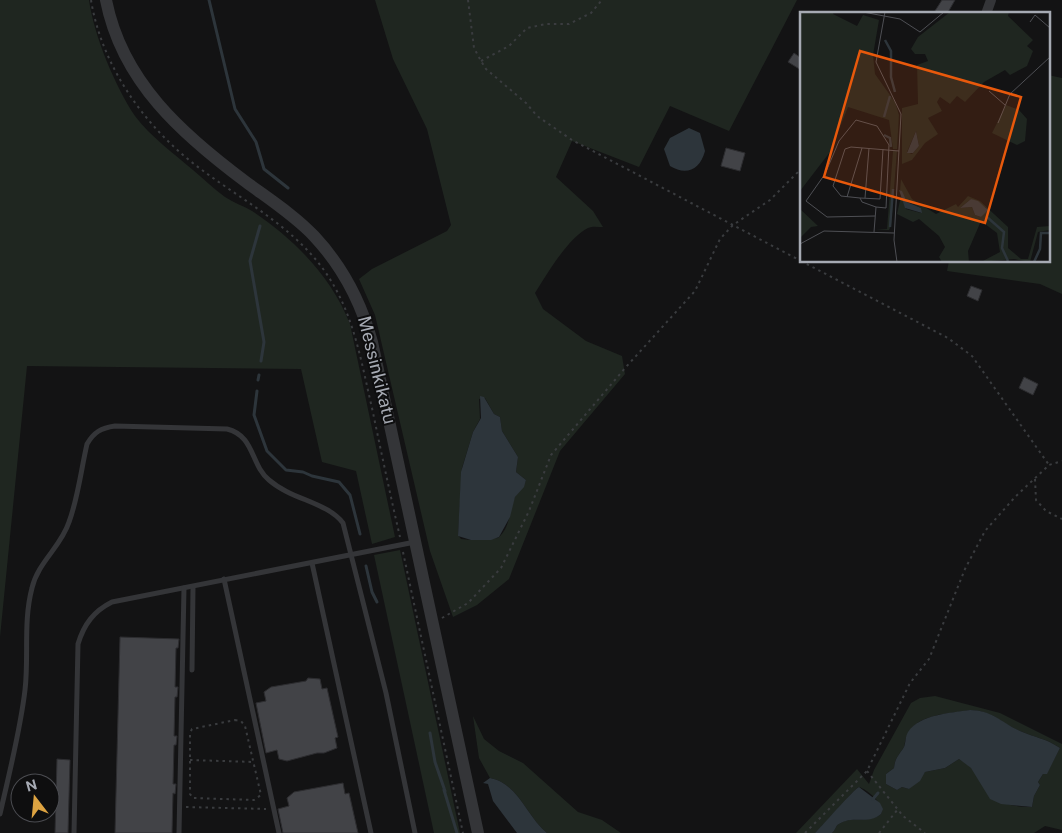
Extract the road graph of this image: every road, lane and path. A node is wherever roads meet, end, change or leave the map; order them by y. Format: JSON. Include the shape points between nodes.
{"nodes":[{"id":1,"x":91,"y":0,"type":"edge"},
{"id":2,"x":106,"y":0,"type":"edge"},
{"id":3,"x":468,"y":0,"type":"edge"},
{"id":4,"x":602,"y":0,"type":"edge"},
{"id":5,"x":991,"y":0,"type":"edge"},
{"id":6,"x":987,"y":12,"type":"edge"},
{"id":7,"x":481,"y":61,"type":"junction"},
{"id":8,"x":800,"y":170,"type":"edge"},
{"id":9,"x":733,"y":225,"type":"junction"},
{"id":10,"x":800,"y":260,"type":"edge"},
{"id":11,"x":803,"y":262,"type":"edge"},
{"id":12,"x":1062,"y":461,"type":"edge"},
{"id":13,"x":1049,"y":465,"type":"junction"},
{"id":14,"x":1035,"y":479,"type":"junction"},
{"id":15,"x":1062,"y":519,"type":"edge"},
{"id":16,"x":416,"y":542,"type":"junction"},
{"id":17,"x":401,"y":545,"type":"junction"},
{"id":18,"x":351,"y":555,"type":"junction"},
{"id":19,"x":312,"y":563,"type":"junction"},
{"id":20,"x":224,"y":580,"type":"junction"},
{"id":21,"x":193,"y":587,"type":"junction"},
{"id":22,"x":184,"y":588,"type":"junction"},
{"id":23,"x":433,"y":623,"type":"junction"},
{"id":24,"x":192,"y":670,"type":"dead end"},
{"id":25,"x":190,"y":760,"type":"junction"},
{"id":26,"x":254,"y":762,"type":"junction"},
{"id":27,"x":867,"y":771,"type":"junction"},
{"id":28,"x":180,"y":807,"type":"junction"},
{"id":29,"x":274,"y":809,"type":"junction"},
{"id":30,"x":898,"y":809,"type":"junction"},
{"id":31,"x":0,"y":814,"type":"edge"},
{"id":32,"x":74,"y":833,"type":"edge"},
{"id":33,"x":179,"y":833,"type":"edge"},
{"id":34,"x":279,"y":833,"type":"edge"},
{"id":35,"x":370,"y":833,"type":"edge"},
{"id":36,"x":415,"y":833,"type":"edge"},
{"id":37,"x":463,"y":833,"type":"edge"},
{"id":38,"x":478,"y":833,"type":"edge"},
{"id":39,"x":805,"y":833,"type":"edge"},
{"id":40,"x":879,"y":833,"type":"edge"},
{"id":41,"x":926,"y":833,"type":"edge"}],
"edges":[{"from":1,"to":17,"type":"path","via":[[100,34],[117,73],[154,127],[200,169],[295,238],[318,262],[335,288],[356,339]]},
{"from":2,"to":16,"type":"street","name":"Messinkikatu","via":[[110,19],[128,61],[158,106],[204,150],[305,228],[332,258],[354,291],[372,342]]},
{"from":3,"to":7,"type":"path","via":[[474,48]]},
{"from":4,"to":7,"type":"path","via":[[591,13],[569,24],[527,28],[509,46]]},
{"from":5,"to":6,"type":"street"},
{"from":7,"to":9,"type":"path","via":[[537,116],[572,140]]},
{"from":8,"to":9,"type":"path","via":[[770,200]]},
{"from":9,"to":10,"type":"path"},
{"from":9,"to":23,"type":"path","via":[[720,238],[695,291],[551,455],[529,511],[501,568],[468,603]]},
{"from":11,"to":13,"type":"path","via":[[948,338],[972,356]]},
{"from":12,"to":13,"type":"path"},
{"from":13,"to":14,"type":"path"},
{"from":14,"to":15,"type":"path","via":[[1036,500],[1046,511]]},
{"from":14,"to":27,"type":"path","via":[[1014,497],[986,531],[965,569],[929,659],[910,683]]},
{"from":16,"to":17,"type":"lane"},
{"from":16,"to":23,"type":"street","name":"Messinkikatu"},
{"from":17,"to":18,"type":"lane"},
{"from":17,"to":37,"type":"path"},
{"from":18,"to":19,"type":"lane"},
{"from":18,"to":31,"type":"lane","via":[[339,518],[268,479],[247,442],[234,431],[130,426],[107,427],[94,433],[87,444],[69,523],[38,571],[32,588],[25,629],[25,692]]},
{"from":18,"to":36,"type":"lane","via":[[386,693]]},
{"from":19,"to":20,"type":"lane"},
{"from":19,"to":35,"type":"lane"},
{"from":20,"to":21,"type":"lane"},
{"from":20,"to":29,"type":"lane"},
{"from":21,"to":22,"type":"lane"},
{"from":21,"to":24,"type":"lane"},
{"from":22,"to":28,"type":"lane"},
{"from":22,"to":32,"type":"lane","via":[[112,602],[97,609],[82,630],[78,644]]},
{"from":23,"to":38,"type":"street","name":"Messinkikatu"},
{"from":25,"to":26,"type":"path"},
{"from":25,"to":26,"type":"path","via":[[192,729],[235,720],[245,726]]},
{"from":25,"to":26,"type":"path","via":[[190,794],[193,798],[254,800],[261,795]]},
{"from":27,"to":30,"type":"path"},
{"from":27,"to":39,"type":"path"},
{"from":28,"to":29,"type":"path"},
{"from":28,"to":33,"type":"lane"},
{"from":29,"to":34,"type":"lane"},
{"from":30,"to":40,"type":"path"},
{"from":30,"to":41,"type":"path"}]}
